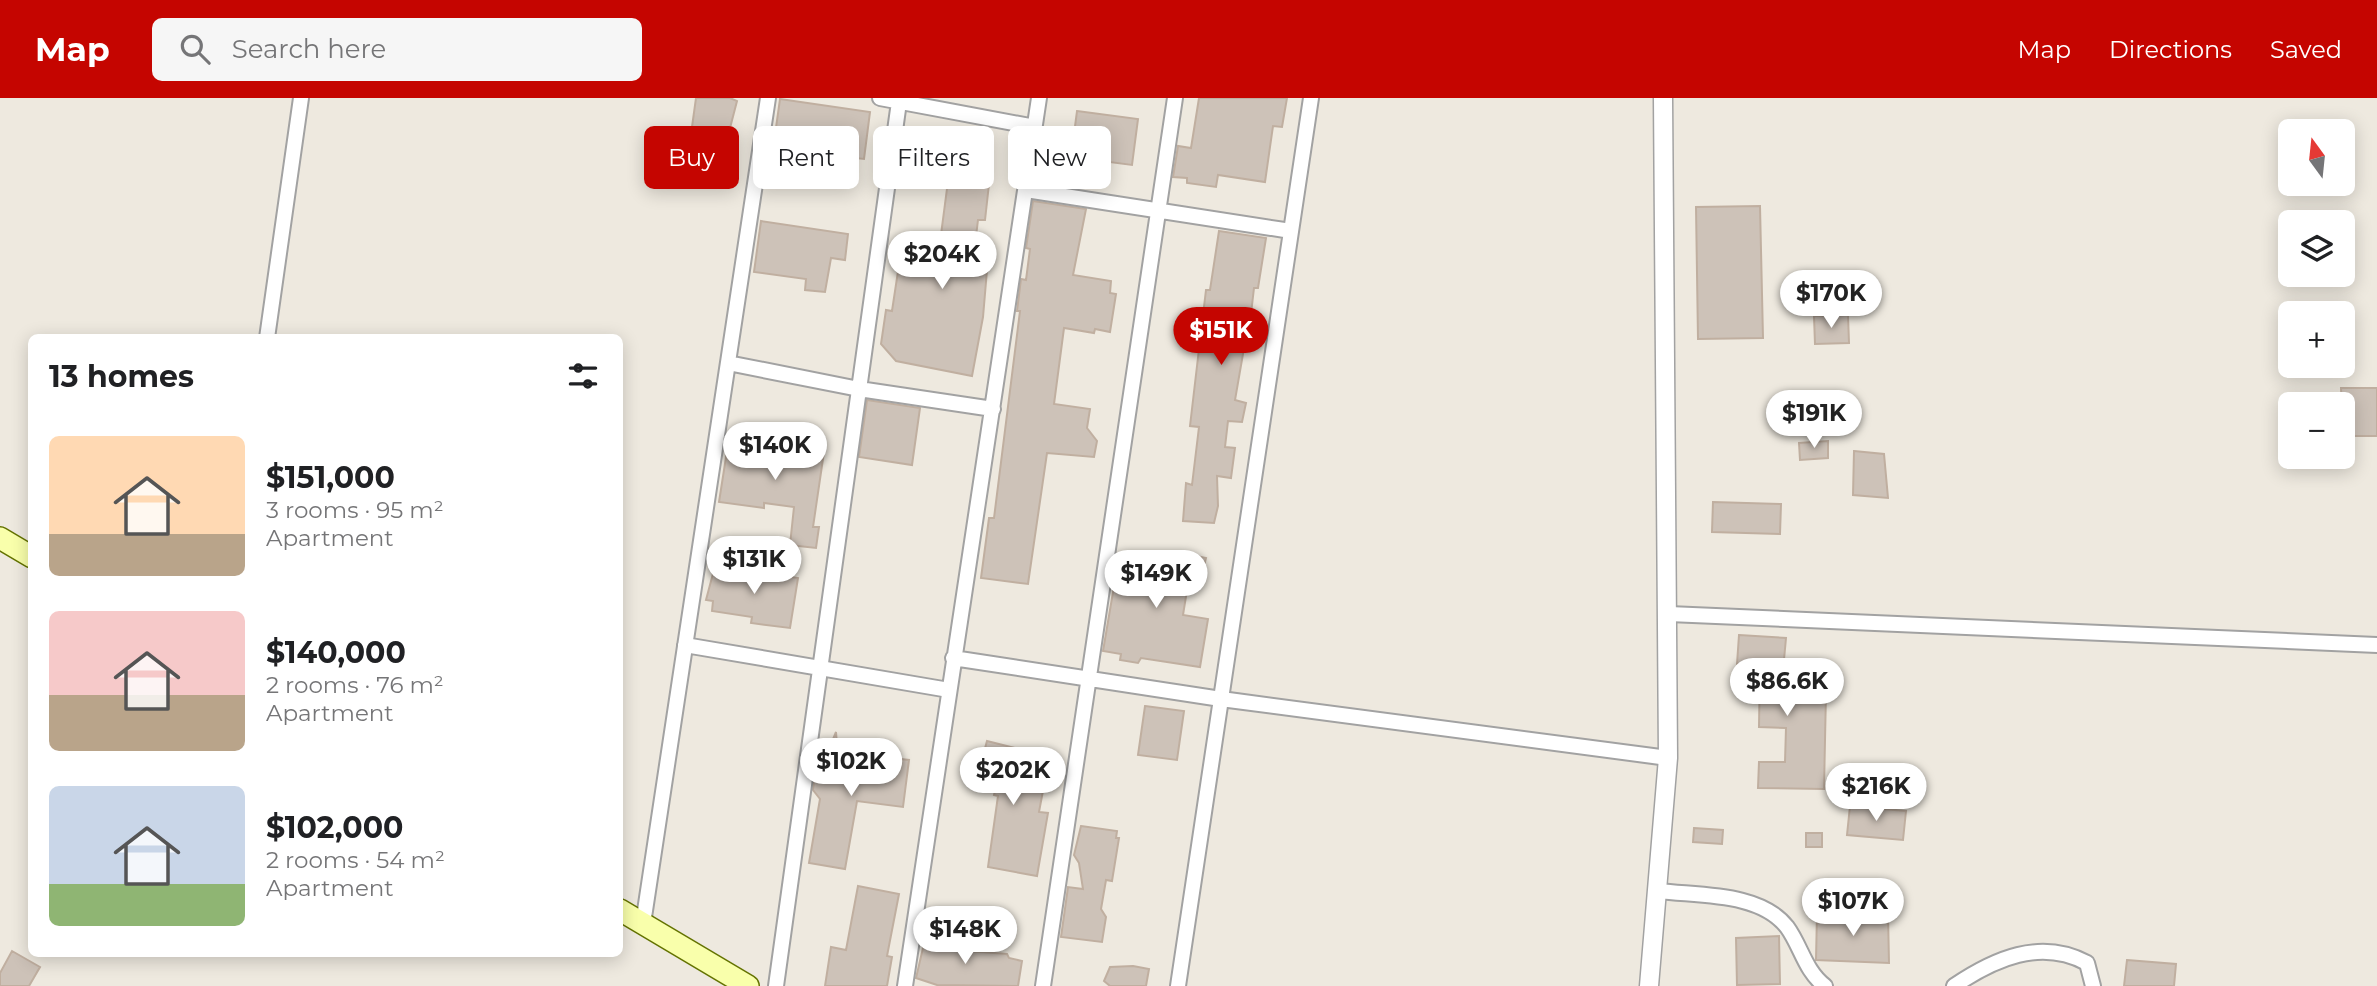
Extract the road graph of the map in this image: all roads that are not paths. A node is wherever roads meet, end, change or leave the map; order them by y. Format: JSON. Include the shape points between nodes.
{"nodes":[{"id":1,"x":301,"y":98,"type":"edge"},
{"id":2,"x":768,"y":98,"type":"edge"},
{"id":3,"x":880,"y":98,"type":"edge"},
{"id":4,"x":1039,"y":98,"type":"edge"},
{"id":5,"x":1175,"y":98,"type":"edge"},
{"id":6,"x":1311,"y":98,"type":"edge"},
{"id":7,"x":1663,"y":98,"type":"edge"},
{"id":8,"x":900,"y":102,"type":"junction"},
{"id":9,"x":1030,"y":126,"type":"edge"},
{"id":10,"x":1035,"y":126,"type":"edge"},
{"id":11,"x":1026,"y":190,"type":"joint"},
{"id":12,"x":1158,"y":209,"type":"junction"},
{"id":13,"x":1291,"y":231,"type":"junction"},
{"id":14,"x":268,"y":334,"type":"edge"},
{"id":15,"x":728,"y":363,"type":"junction"},
{"id":16,"x":859,"y":389,"type":"junction"},
{"id":17,"x":993,"y":409,"type":"junction"},
{"id":18,"x":0,"y":538,"type":"edge"},
{"id":19,"x":28,"y":555,"type":"edge"},
{"id":20,"x":1669,"y":614,"type":"junction"},
{"id":21,"x":685,"y":645,"type":"junction"},
{"id":22,"x":2377,"y":645,"type":"edge"},
{"id":23,"x":953,"y":658,"type":"junction"},
{"id":24,"x":820,"y":668,"type":"junction"},
{"id":25,"x":1088,"y":678,"type":"junction"},
{"id":26,"x":949,"y":690,"type":"junction"},
{"id":27,"x":1221,"y":699,"type":"junction"},
{"id":28,"x":1668,"y":758,"type":"junction"},
{"id":29,"x":1659,"y":891,"type":"junction"},
{"id":30,"x":623,"y":912,"type":"edge"},
{"id":31,"x":643,"y":924,"type":"junction"},
{"id":32,"x":748,"y":986,"type":"edge"},
{"id":33,"x":776,"y":986,"type":"edge"},
{"id":34,"x":905,"y":986,"type":"edge"},
{"id":35,"x":1043,"y":986,"type":"edge"},
{"id":36,"x":1178,"y":986,"type":"edge"},
{"id":37,"x":1649,"y":986,"type":"edge"},
{"id":38,"x":1825,"y":986,"type":"edge"},
{"id":39,"x":1954,"y":986,"type":"edge"},
{"id":40,"x":2093,"y":986,"type":"edge"}],
"edges":[{"from":1,"to":14,"type":"street"},
{"from":2,"to":15,"type":"street"},
{"from":3,"to":8,"type":"street"},
{"from":4,"to":10,"type":"street"},
{"from":5,"to":12,"type":"street"},
{"from":6,"to":13,"type":"street"},
{"from":7,"to":20,"type":"street"},
{"from":8,"to":9,"type":"street"},
{"from":8,"to":16,"type":"street"},
{"from":11,"to":12,"type":"street"},
{"from":11,"to":17,"type":"street"},
{"from":12,"to":13,"type":"street"},
{"from":12,"to":25,"type":"street"},
{"from":13,"to":27,"type":"street"},
{"from":15,"to":16,"type":"street"},
{"from":15,"to":21,"type":"street"},
{"from":16,"to":17,"type":"street"},
{"from":16,"to":24,"type":"street"},
{"from":17,"to":23,"type":"street"},
{"from":18,"to":19,"type":"main road"},
{"from":20,"to":22,"type":"street"},
{"from":20,"to":28,"type":"street"},
{"from":21,"to":24,"type":"street"},
{"from":21,"to":31,"type":"street"},
{"from":23,"to":25,"type":"street"},
{"from":23,"to":26,"type":"street"},
{"from":24,"to":26,"type":"street"},
{"from":24,"to":33,"type":"street"},
{"from":25,"to":27,"type":"street"},
{"from":25,"to":35,"type":"street"},
{"from":26,"to":34,"type":"street"},
{"from":27,"to":28,"type":"street"},
{"from":27,"to":36,"type":"street"},
{"from":28,"to":29,"type":"street"},
{"from":29,"to":37,"type":"street"},
{"from":29,"to":38,"type":"street","via":[[1755,904],[1773,912],[1788,929],[1809,970]]},
{"from":30,"to":31,"type":"main road"},
{"from":31,"to":32,"type":"main road"},
{"from":39,"to":40,"type":"street","via":[[2008,956],[2035,951],[2069,953],[2087,962]]}]}
